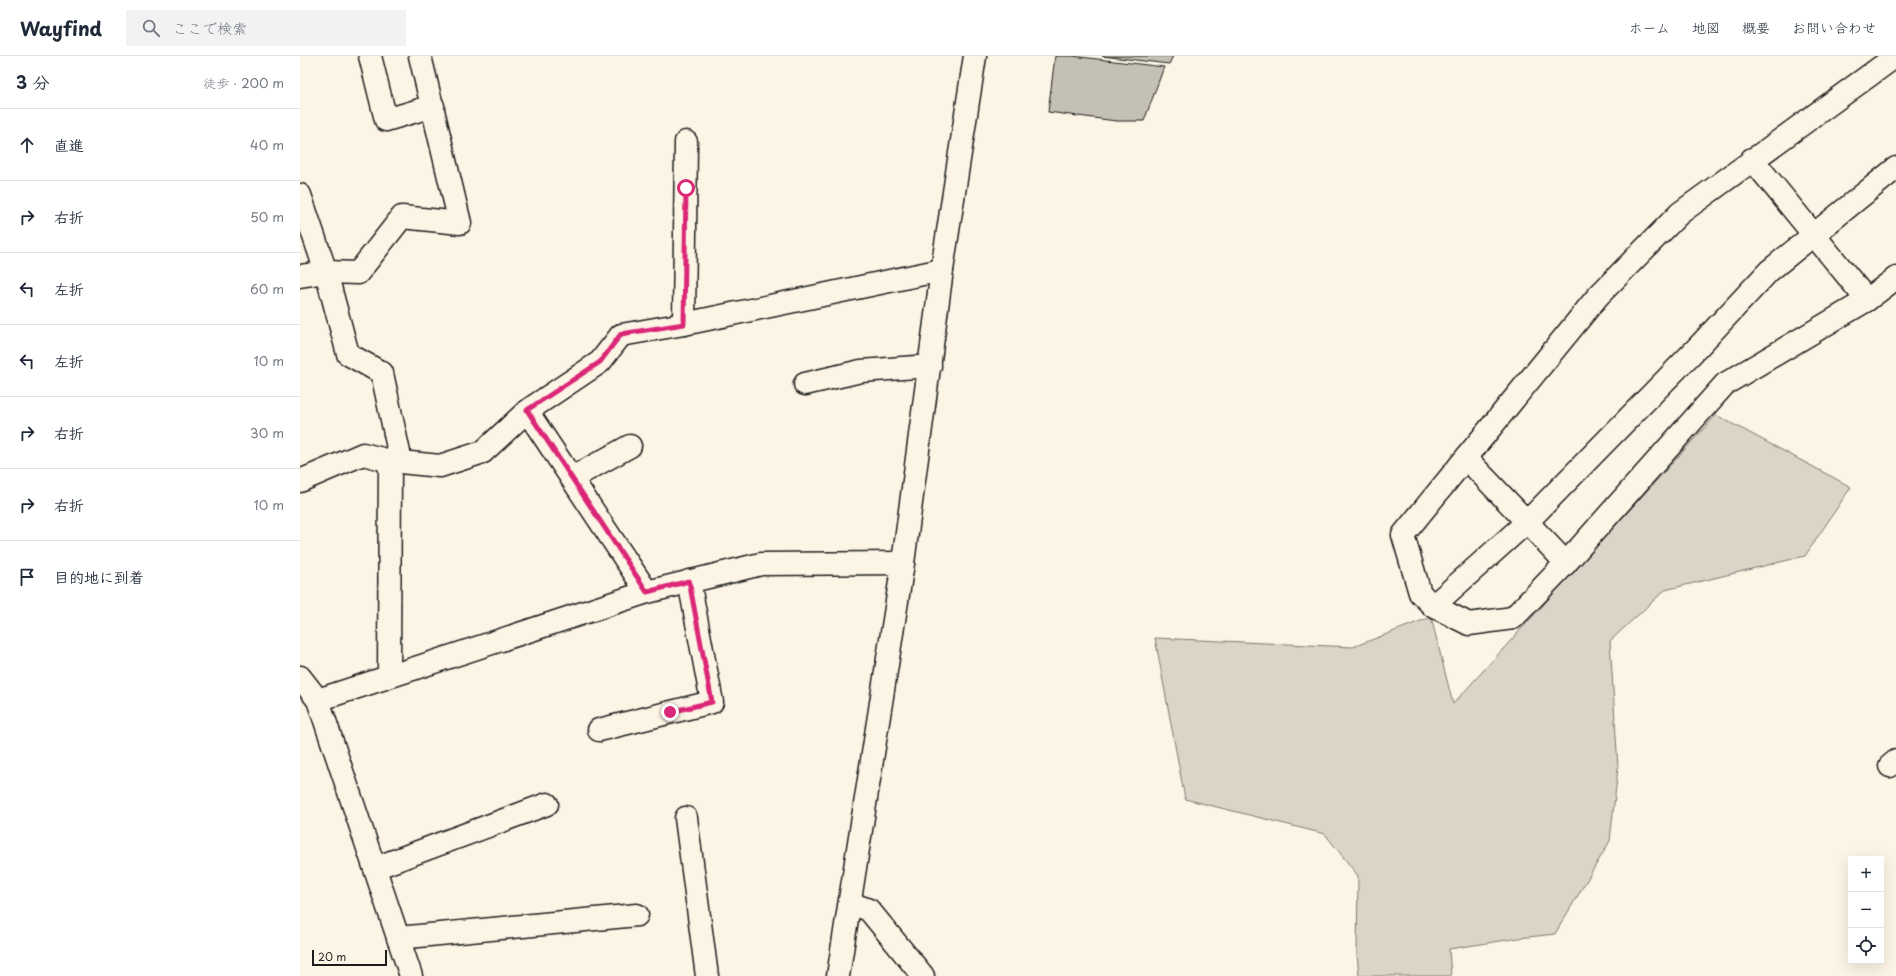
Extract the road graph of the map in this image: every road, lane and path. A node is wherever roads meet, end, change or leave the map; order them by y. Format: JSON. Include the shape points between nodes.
{"nodes":[{"id":1,"x":370,"y":56,"type":"edge"},
{"id":2,"x":420,"y":56,"type":"edge"},
{"id":3,"x":975,"y":56,"type":"edge"},
{"id":4,"x":1896,"y":56,"type":"edge"},
{"id":5,"x":433,"y":106,"type":"junction"},
{"id":6,"x":686,"y":142,"type":"dead end"},
{"id":7,"x":1752,"y":159,"type":"junction"},
{"id":8,"x":1896,"y":168,"type":"edge"},
{"id":9,"x":300,"y":195,"type":"edge"},
{"id":10,"x":1814,"y":235,"type":"junction"},
{"id":11,"x":942,"y":270,"type":"junction"},
{"id":12,"x":326,"y":272,"type":"junction"},
{"id":13,"x":300,"y":276,"type":"edge"},
{"id":14,"x":1896,"y":278,"type":"edge"},
{"id":15,"x":1867,"y":300,"type":"junction"},
{"id":16,"x":684,"y":324,"type":"junction"},
{"id":17,"x":930,"y":366,"type":"junction"},
{"id":18,"x":805,"y":384,"type":"dead end"},
{"id":19,"x":527,"y":410,"type":"junction"},
{"id":20,"x":630,"y":446,"type":"dead end"},
{"id":21,"x":1467,"y":459,"type":"junction"},
{"id":22,"x":396,"y":462,"type":"junction"},
{"id":23,"x":572,"y":478,"type":"junction"},
{"id":24,"x":300,"y":481,"type":"edge"},
{"id":25,"x":1528,"y":521,"type":"junction"},
{"id":26,"x":1566,"y":562,"type":"junction"},
{"id":27,"x":903,"y":563,"type":"junction"},
{"id":28,"x":689,"y":581,"type":"junction"},
{"id":29,"x":647,"y":592,"type":"junction"},
{"id":30,"x":1433,"y":606,"type":"junction"},
{"id":31,"x":389,"y":676,"type":"junction"},
{"id":32,"x":300,"y":677,"type":"edge"},
{"id":33,"x":318,"y":700,"type":"junction"},
{"id":34,"x":599,"y":730,"type":"dead end"},
{"id":35,"x":547,"y":804,"type":"dead end"},
{"id":36,"x":686,"y":818,"type":"dead end"},
{"id":37,"x":375,"y":868,"type":"junction"},
{"id":38,"x":850,"y":903,"type":"junction"},
{"id":39,"x":637,"y":915,"type":"dead end"},
{"id":40,"x":398,"y":938,"type":"junction"},
{"id":41,"x":411,"y":976,"type":"edge"},
{"id":42,"x":707,"y":976,"type":"edge"},
{"id":43,"x":838,"y":976,"type":"edge"},
{"id":44,"x":923,"y":976,"type":"edge"}],
"edges":[{"from":1,"to":5,"type":"street","via":[[386,120]]},
{"from":2,"to":5,"type":"street"},
{"from":3,"to":11,"type":"street"},
{"from":4,"to":7,"type":"street"},
{"from":5,"to":12,"type":"street","via":[[460,223],[402,217],[358,273]]},
{"from":6,"to":16,"type":"street"},
{"from":7,"to":10,"type":"street"},
{"from":7,"to":21,"type":"street","via":[[1680,213],[1598,296]]},
{"from":8,"to":10,"type":"street"},
{"from":9,"to":12,"type":"street"},
{"from":10,"to":15,"type":"street"},
{"from":10,"to":25,"type":"street","via":[[1769,271]]},
{"from":11,"to":16,"type":"street"},
{"from":11,"to":17,"type":"street"},
{"from":12,"to":13,"type":"street"},
{"from":12,"to":22,"type":"street","via":[[348,354],[382,373]]},
{"from":14,"to":15,"type":"street"},
{"from":15,"to":26,"type":"street","via":[[1725,384]]},
{"from":16,"to":19,"type":"street","via":[[621,334],[600,362]]},
{"from":17,"to":18,"type":"street","via":[[861,371]]},
{"from":17,"to":27,"type":"street"},
{"from":19,"to":22,"type":"street","via":[[484,452],[440,466]]},
{"from":19,"to":23,"type":"street"},
{"from":20,"to":23,"type":"street"},
{"from":21,"to":25,"type":"street"},
{"from":21,"to":30,"type":"street","via":[[1403,535],[1420,592]]},
{"from":22,"to":24,"type":"street","via":[[364,454]]},
{"from":22,"to":31,"type":"street"},
{"from":23,"to":29,"type":"street"},
{"from":25,"to":26,"type":"street"},
{"from":25,"to":30,"type":"street"},
{"from":26,"to":30,"type":"street","via":[[1513,618],[1469,624]]},
{"from":27,"to":28,"type":"street","via":[[761,564]]},
{"from":27,"to":38,"type":"street"},
{"from":28,"to":29,"type":"street"},
{"from":28,"to":34,"type":"street","via":[[712,702]]},
{"from":29,"to":31,"type":"street"},
{"from":31,"to":33,"type":"street"},
{"from":32,"to":33,"type":"street"},
{"from":33,"to":37,"type":"street"},
{"from":35,"to":37,"type":"street"},
{"from":36,"to":42,"type":"street"},
{"from":37,"to":40,"type":"street"},
{"from":38,"to":43,"type":"street"},
{"from":38,"to":44,"type":"street","via":[[869,910]]},
{"from":39,"to":40,"type":"street"},
{"from":40,"to":41,"type":"street"}]}
